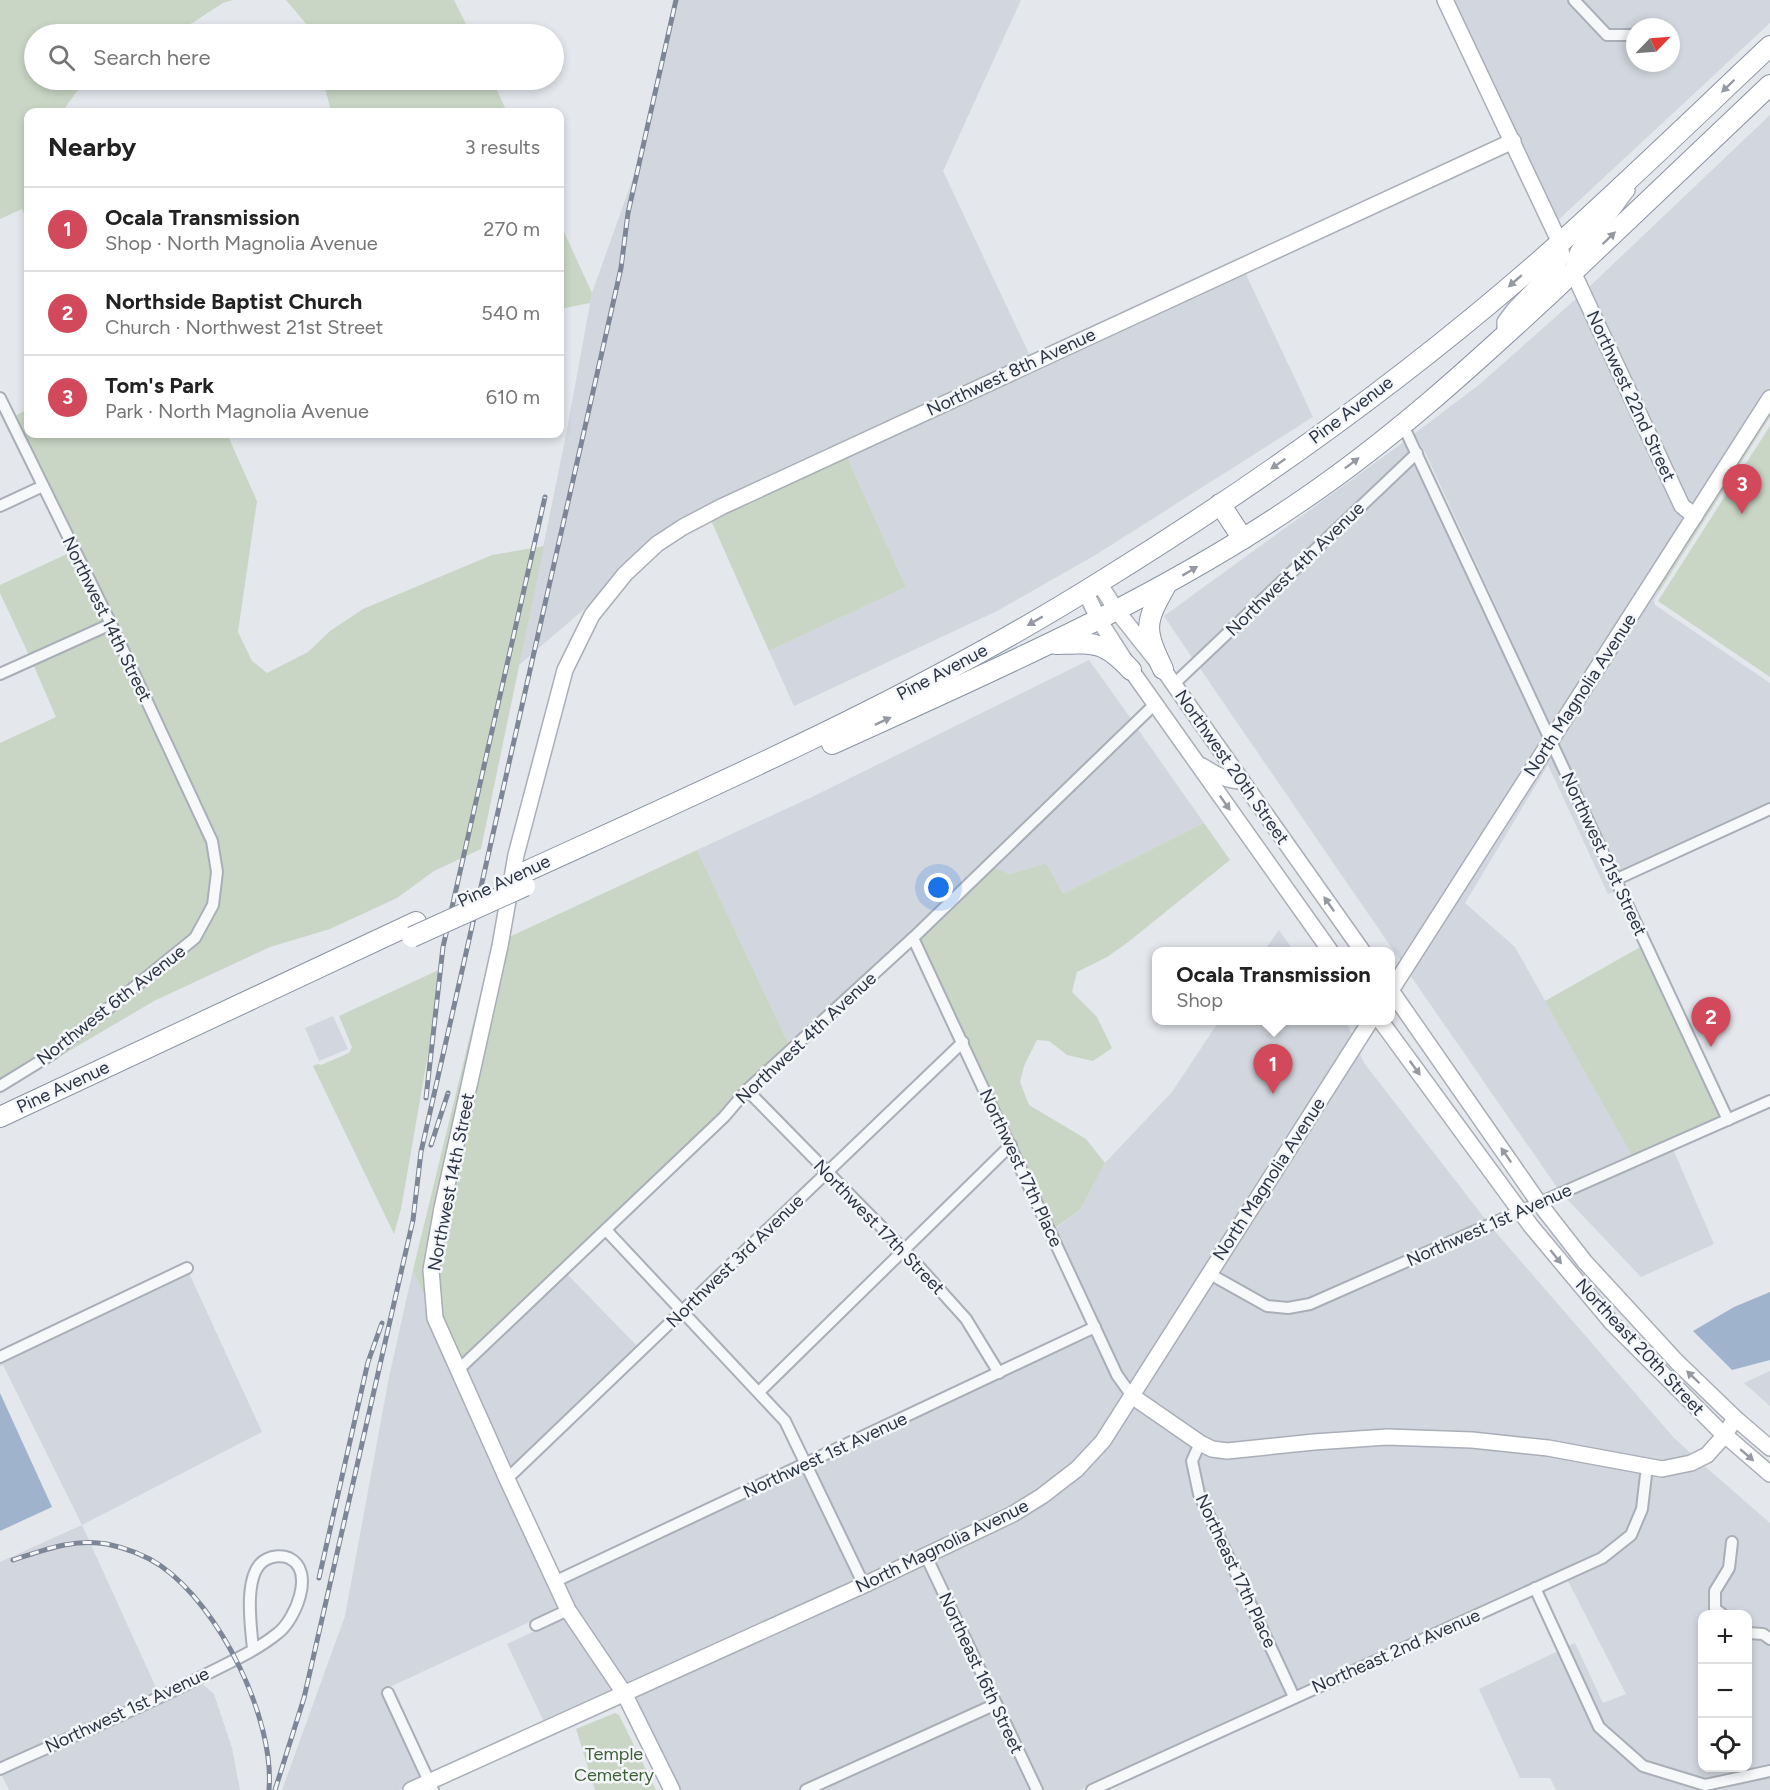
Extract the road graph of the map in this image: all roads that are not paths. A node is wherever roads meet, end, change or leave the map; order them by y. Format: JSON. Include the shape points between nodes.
{"nodes":[{"id":1,"x":1445,"y":0,"type":"edge"},
{"id":2,"x":1574,"y":0,"type":"edge"},
{"id":3,"x":1626,"y":35,"type":"edge"},
{"id":4,"x":1770,"y":46,"type":"edge"},
{"id":5,"x":1770,"y":85,"type":"edge"},
{"id":6,"x":1513,"y":141,"type":"junction"},
{"id":7,"x":1644,"y":166,"type":"junction"},
{"id":8,"x":1560,"y":243,"type":"junction"},
{"id":9,"x":1573,"y":272,"type":"junction"},
{"id":10,"x":1505,"y":336,"type":"junction"},
{"id":11,"x":0,"y":398,"type":"edge"},
{"id":12,"x":1770,"y":398,"type":"edge"},
{"id":13,"x":1403,"y":425,"type":"junction"},
{"id":14,"x":1417,"y":453,"type":"junction"},
{"id":15,"x":43,"y":486,"type":"junction"},
{"id":16,"x":1220,"y":504,"type":"junction"},
{"id":17,"x":0,"y":506,"type":"edge"},
{"id":18,"x":1695,"y":516,"type":"junction"},
{"id":19,"x":1243,"y":539,"type":"junction"},
{"id":20,"x":1166,"y":585,"type":"junction"},
{"id":21,"x":1092,"y":587,"type":"junction"},
{"id":22,"x":1108,"y":615,"type":"junction"},
{"id":23,"x":111,"y":624,"type":"junction"},
{"id":24,"x":1046,"y":645,"type":"junction"},
{"id":25,"x":565,"y":670,"type":"joint"},
{"id":26,"x":1131,"y":670,"type":"junction"},
{"id":27,"x":0,"y":674,"type":"edge"},
{"id":28,"x":1168,"y":677,"type":"junction"},
{"id":29,"x":928,"y":690,"type":"junction"},
{"id":30,"x":1155,"y":704,"type":"junction"},
{"id":31,"x":1551,"y":739,"type":"junction"},
{"id":32,"x":1197,"y":764,"type":"junction"},
{"id":33,"x":1242,"y":781,"type":"junction"},
{"id":34,"x":1770,"y":809,"type":"edge"},
{"id":35,"x":212,"y":841,"type":"joint"},
{"id":36,"x":1617,"y":879,"type":"junction"},
{"id":37,"x":414,"y":930,"type":"junction"},
{"id":38,"x":913,"y":938,"type":"junction"},
{"id":39,"x":1328,"y":947,"type":"edge"},
{"id":40,"x":1360,"y":947,"type":"edge"},
{"id":41,"x":1395,"y":982,"type":"edge"},
{"id":42,"x":1395,"y":997,"type":"edge"},
{"id":43,"x":1368,"y":1025,"type":"edge"},
{"id":44,"x":1384,"y":1025,"type":"edge"},
{"id":45,"x":963,"y":1042,"type":"junction"},
{"id":46,"x":0,"y":1086,"type":"edge"},
{"id":47,"x":747,"y":1090,"type":"junction"},
{"id":48,"x":1770,"y":1101,"type":"edge"},
{"id":49,"x":0,"y":1117,"type":"edge"},
{"id":50,"x":1728,"y":1120,"type":"junction"},
{"id":51,"x":0,"y":1130,"type":"edge"},
{"id":52,"x":1011,"y":1145,"type":"junction"},
{"id":53,"x":827,"y":1173,"type":"junction"},
{"id":54,"x":1539,"y":1203,"type":"junction"},
{"id":55,"x":1520,"y":1210,"type":"junction"},
{"id":56,"x":606,"y":1230,"type":"junction"},
{"id":57,"x":904,"y":1250,"type":"junction"},
{"id":58,"x":187,"y":1268,"type":"dead end"},
{"id":59,"x":1208,"y":1273,"type":"junction"},
{"id":60,"x":681,"y":1312,"type":"junction"},
{"id":61,"x":1095,"y":1327,"type":"junction"},
{"id":62,"x":0,"y":1357,"type":"edge"},
{"id":63,"x":457,"y":1371,"type":"junction"},
{"id":64,"x":999,"y":1373,"type":"junction"},
{"id":65,"x":759,"y":1392,"type":"junction"},
{"id":66,"x":1132,"y":1396,"type":"junction"},
{"id":67,"x":1735,"y":1418,"type":"junction"},
{"id":68,"x":1725,"y":1435,"type":"junction"},
{"id":69,"x":1200,"y":1443,"type":"junction"},
{"id":70,"x":1770,"y":1448,"type":"edge"},
{"id":71,"x":805,"y":1463,"type":"junction"},
{"id":72,"x":1647,"y":1466,"type":"junction"},
{"id":73,"x":1770,"y":1474,"type":"edge"},
{"id":74,"x":507,"y":1479,"type":"junction"},
{"id":75,"x":1732,"y":1542,"type":"dead end"},
{"id":76,"x":926,"y":1556,"type":"junction"},
{"id":77,"x":554,"y":1582,"type":"junction"},
{"id":78,"x":864,"y":1585,"type":"junction"},
{"id":79,"x":1535,"y":1588,"type":"junction"},
{"id":80,"x":568,"y":1610,"type":"junction"},
{"id":81,"x":1716,"y":1610,"type":"edge"},
{"id":82,"x":536,"y":1625,"type":"dead end"},
{"id":83,"x":1752,"y":1633,"type":"edge"},
{"id":84,"x":1770,"y":1639,"type":"edge"},
{"id":85,"x":253,"y":1649,"type":"junction"},
{"id":86,"x":388,"y":1693,"type":"dead end"},
{"id":87,"x":624,"y":1693,"type":"junction"},
{"id":88,"x":1294,"y":1697,"type":"junction"},
{"id":89,"x":996,"y":1704,"type":"junction"},
{"id":90,"x":0,"y":1769,"type":"edge"},
{"id":91,"x":1770,"y":1771,"type":"edge"},
{"id":92,"x":431,"y":1786,"type":"edge"},
{"id":93,"x":411,"y":1790,"type":"edge"},
{"id":94,"x":672,"y":1790,"type":"edge"},
{"id":95,"x":806,"y":1790,"type":"edge"},
{"id":96,"x":1037,"y":1790,"type":"edge"},
{"id":97,"x":1092,"y":1790,"type":"edge"}],
"edges":[{"from":1,"to":6,"type":"main road"},
{"from":2,"to":3,"type":"street","via":[[1607,35]]},
{"from":4,"to":7,"type":"highway","name":"Pine Avenue","one_way":true},
{"from":9,"to":5,"type":"highway","name":"Pine Avenue","one_way":true},
{"from":6,"to":8,"type":"main road"},
{"from":6,"to":25,"type":"main road","name":"Northwest 8th Avenue","via":[[683,527],[657,544],[619,582],[592,615]]},
{"from":7,"to":8,"type":"highway","name":"Pine Avenue"},
{"from":7,"to":9,"type":"main road","via":[[1582,244]]},
{"from":8,"to":10,"type":"main road","via":[[1562,256],[1558,264],[1505,322]]},
{"from":8,"to":16,"type":"highway","name":"Pine Avenue","one_way":true,"via":[[1356,408]]},
{"from":9,"to":10,"type":"highway","name":"Pine Avenue"},
{"from":9,"to":18,"type":"main road","name":"Northwest 22nd Street","via":[[1682,506]]},
{"from":10,"to":13,"type":"highway","name":"Pine Avenue"},
{"from":11,"to":15,"type":"street","name":"Northwest 14th Street"},
{"from":12,"to":18,"type":"main road","name":"North Magnolia Avenue"},
{"from":13,"to":14,"type":"street","name":"Northwest 21st Street"},
{"from":19,"to":13,"type":"highway","name":"Pine Avenue","one_way":true,"via":[[1303,500]]},
{"from":14,"to":28,"type":"street","name":"Northwest 4th Avenue"},
{"from":14,"to":31,"type":"street","name":"Northwest 21st Street"},
{"from":15,"to":17,"type":"street"},
{"from":15,"to":23,"type":"street","name":"Northwest 14th Street"},
{"from":16,"to":19,"type":"highway"},
{"from":16,"to":21,"type":"highway","name":"Pine Avenue"},
{"from":18,"to":31,"type":"main road","name":"North Magnolia Avenue"},
{"from":20,"to":19,"type":"highway","name":"Pine Avenue","one_way":true},
{"from":20,"to":22,"type":"highway","name":"Pine Avenue"},
{"from":20,"to":28,"type":"highway","via":[[1154,607],[1149,640]]},
{"from":21,"to":22,"type":"main road","name":"Northwest 20th Street"},
{"from":21,"to":29,"type":"highway","name":"Pine Avenue","one_way":true},
{"from":22,"to":24,"type":"highway","name":"Pine Avenue"},
{"from":22,"to":26,"type":"main road","name":"Northwest 20th Street"},
{"from":22,"to":28,"type":"main road","name":"Northwest 20th Street"},
{"from":23,"to":27,"type":"street"},
{"from":23,"to":35,"type":"street","name":"Northwest 14th Street"},
{"from":24,"to":26,"type":"highway","via":[[1102,646]]},
{"from":24,"to":29,"type":"highway","name":"Pine Avenue"},
{"from":25,"to":63,"type":"main road","name":"Northwest 14th Street","via":[[516,855],[431,1270],[435,1318]]},
{"from":26,"to":30,"type":"main road","name":"Northwest 20th Street"},
{"from":28,"to":33,"type":"main road","name":"Northwest 20th Street"},
{"from":29,"to":37,"type":"highway","name":"Pine Avenue","bridge":true},
{"from":30,"to":32,"type":"main road","name":"Northwest 20th Street"},
{"from":30,"to":38,"type":"street","name":"Northwest 4th Avenue"},
{"from":31,"to":36,"type":"street","name":"Northwest 21st Street"},
{"from":31,"to":41,"type":"main road","name":"North Magnolia Avenue"},
{"from":32,"to":33,"type":"main road","via":[[1223,778]]},
{"from":32,"to":39,"type":"main road","name":"Northwest 20th Street","one_way":true},
{"from":40,"to":33,"type":"main road","name":"Northwest 20th Street","one_way":true},
{"from":34,"to":36,"type":"street"},
{"from":35,"to":46,"type":"street","name":"Northwest 6th Avenue","via":[[217,872],[213,905],[195,938],[52,1054]]},
{"from":36,"to":50,"type":"street","name":"Northwest 21st Street"},
{"from":37,"to":49,"type":"highway","name":"Pine Avenue"},
{"from":37,"to":51,"type":"highway","name":"Pine Avenue"},
{"from":38,"to":45,"type":"street","name":"Northwest 17th Place"},
{"from":38,"to":47,"type":"street","name":"Northwest 4th Avenue"},
{"from":54,"to":42,"type":"main road","one_way":true},
{"from":43,"to":59,"type":"main road","name":"North Magnolia Avenue"},
{"from":44,"to":55,"type":"main road","one_way":true},
{"from":45,"to":52,"type":"street","name":"Northwest 17th Place"},
{"from":45,"to":53,"type":"street","name":"Northwest 3rd Avenue"},
{"from":47,"to":53,"type":"street","name":"Northwest 17th Street"},
{"from":47,"to":56,"type":"street","name":"Northwest 4th Avenue"},
{"from":48,"to":50,"type":"street","name":"Northwest 1st Avenue"},
{"from":50,"to":54,"type":"street","name":"Northwest 1st Avenue"},
{"from":52,"to":57,"type":"street"},
{"from":52,"to":61,"type":"street","name":"Northwest 17th Place"},
{"from":53,"to":57,"type":"street","name":"Northwest 17th Street"},
{"from":53,"to":60,"type":"street","name":"Northwest 3rd Avenue"},
{"from":54,"to":55,"type":"street","name":"Northwest 1st Avenue"},
{"from":67,"to":54,"type":"main road","name":"Northeast 20th Street","one_way":true,"via":[[1585,1262]]},
{"from":55,"to":59,"type":"street","name":"Northwest 1st Avenue","via":[[1310,1304],[1267,1306]]},
{"from":55,"to":68,"type":"main road","name":"Northeast 20th Street","one_way":true,"via":[[1612,1323]]},
{"from":56,"to":60,"type":"street"},
{"from":56,"to":63,"type":"street","name":"Northwest 4th Avenue"},
{"from":57,"to":64,"type":"street","name":"Northwest 17th Street","via":[[966,1319]]},
{"from":57,"to":65,"type":"street"},
{"from":58,"to":62,"type":"street"},
{"from":59,"to":66,"type":"main road","name":"North Magnolia Avenue"},
{"from":60,"to":65,"type":"street"},
{"from":60,"to":74,"type":"street","name":"Northwest 3rd Avenue"},
{"from":61,"to":64,"type":"street","name":"Northwest 1st Avenue"},
{"from":61,"to":66,"type":"street","name":"Northwest 17th Place","via":[[1117,1375]]},
{"from":63,"to":74,"type":"main road","name":"Northwest 14th Street"},
{"from":64,"to":71,"type":"street","name":"Northwest 1st Avenue"},
{"from":65,"to":71,"type":"street","via":[[785,1421]]},
{"from":66,"to":69,"type":"main road"},
{"from":66,"to":76,"type":"main road","name":"North Magnolia Avenue","via":[[1103,1441],[1077,1469],[1013,1514]]},
{"from":67,"to":68,"type":"main road"},
{"from":67,"to":70,"type":"main road","name":"Northeast 20th Street"},
{"from":68,"to":72,"type":"main road","via":[[1707,1455],[1691,1463],[1662,1469]]},
{"from":68,"to":73,"type":"main road","name":"Northeast 20th Street","one_way":true},
{"from":69,"to":72,"type":"main road","via":[[1227,1451],[1383,1437],[1472,1440],[1548,1448]]},
{"from":69,"to":88,"type":"street","name":"Northeast 17th Place","via":[[1192,1461],[1199,1494]]},
{"from":71,"to":77,"type":"street","name":"Northwest 1st Avenue"},
{"from":71,"to":78,"type":"street"},
{"from":72,"to":79,"type":"street","name":"Northeast 2nd Avenue","via":[[1642,1509],[1631,1534],[1602,1558]]},
{"from":74,"to":77,"type":"main road","name":"Northwest 14th Street"},
{"from":75,"to":81,"type":"street","via":[[1729,1568],[1715,1591]]},
{"from":76,"to":78,"type":"main road","name":"North Magnolia Avenue"},
{"from":76,"to":89,"type":"street","name":"Northeast 16th Street"},
{"from":77,"to":80,"type":"main road","name":"Northwest 14th Street"},
{"from":78,"to":87,"type":"main road","name":"North Magnolia Avenue"},
{"from":79,"to":88,"type":"street","name":"Northeast 2nd Avenue"},
{"from":79,"to":91,"type":"street","via":[[1599,1727],[1643,1766],[1705,1785]]},
{"from":80,"to":82,"type":"street"},
{"from":80,"to":87,"type":"main road","name":"Northwest 14th Street"},
{"from":83,"to":84,"type":"street"},
{"from":85,"to":85,"type":"street","name":"Northwest 1st Avenue","via":[[284,1628],[295,1610],[301,1575],[286,1557],[267,1559],[254,1574],[250,1608]]},
{"from":85,"to":90,"type":"street","name":"Northwest 1st Avenue","via":[[164,1695]]},
{"from":86,"to":92,"type":"street"},
{"from":87,"to":92,"type":"main road","name":"North Magnolia Avenue"},
{"from":87,"to":94,"type":"main road","name":"Northwest 14th Street"},
{"from":88,"to":97,"type":"street","name":"Northeast 2nd Avenue"},
{"from":89,"to":95,"type":"street"},
{"from":89,"to":96,"type":"street","name":"Northeast 16th Street"},
{"from":92,"to":93,"type":"main road","name":"North Magnolia Avenue"}]}
